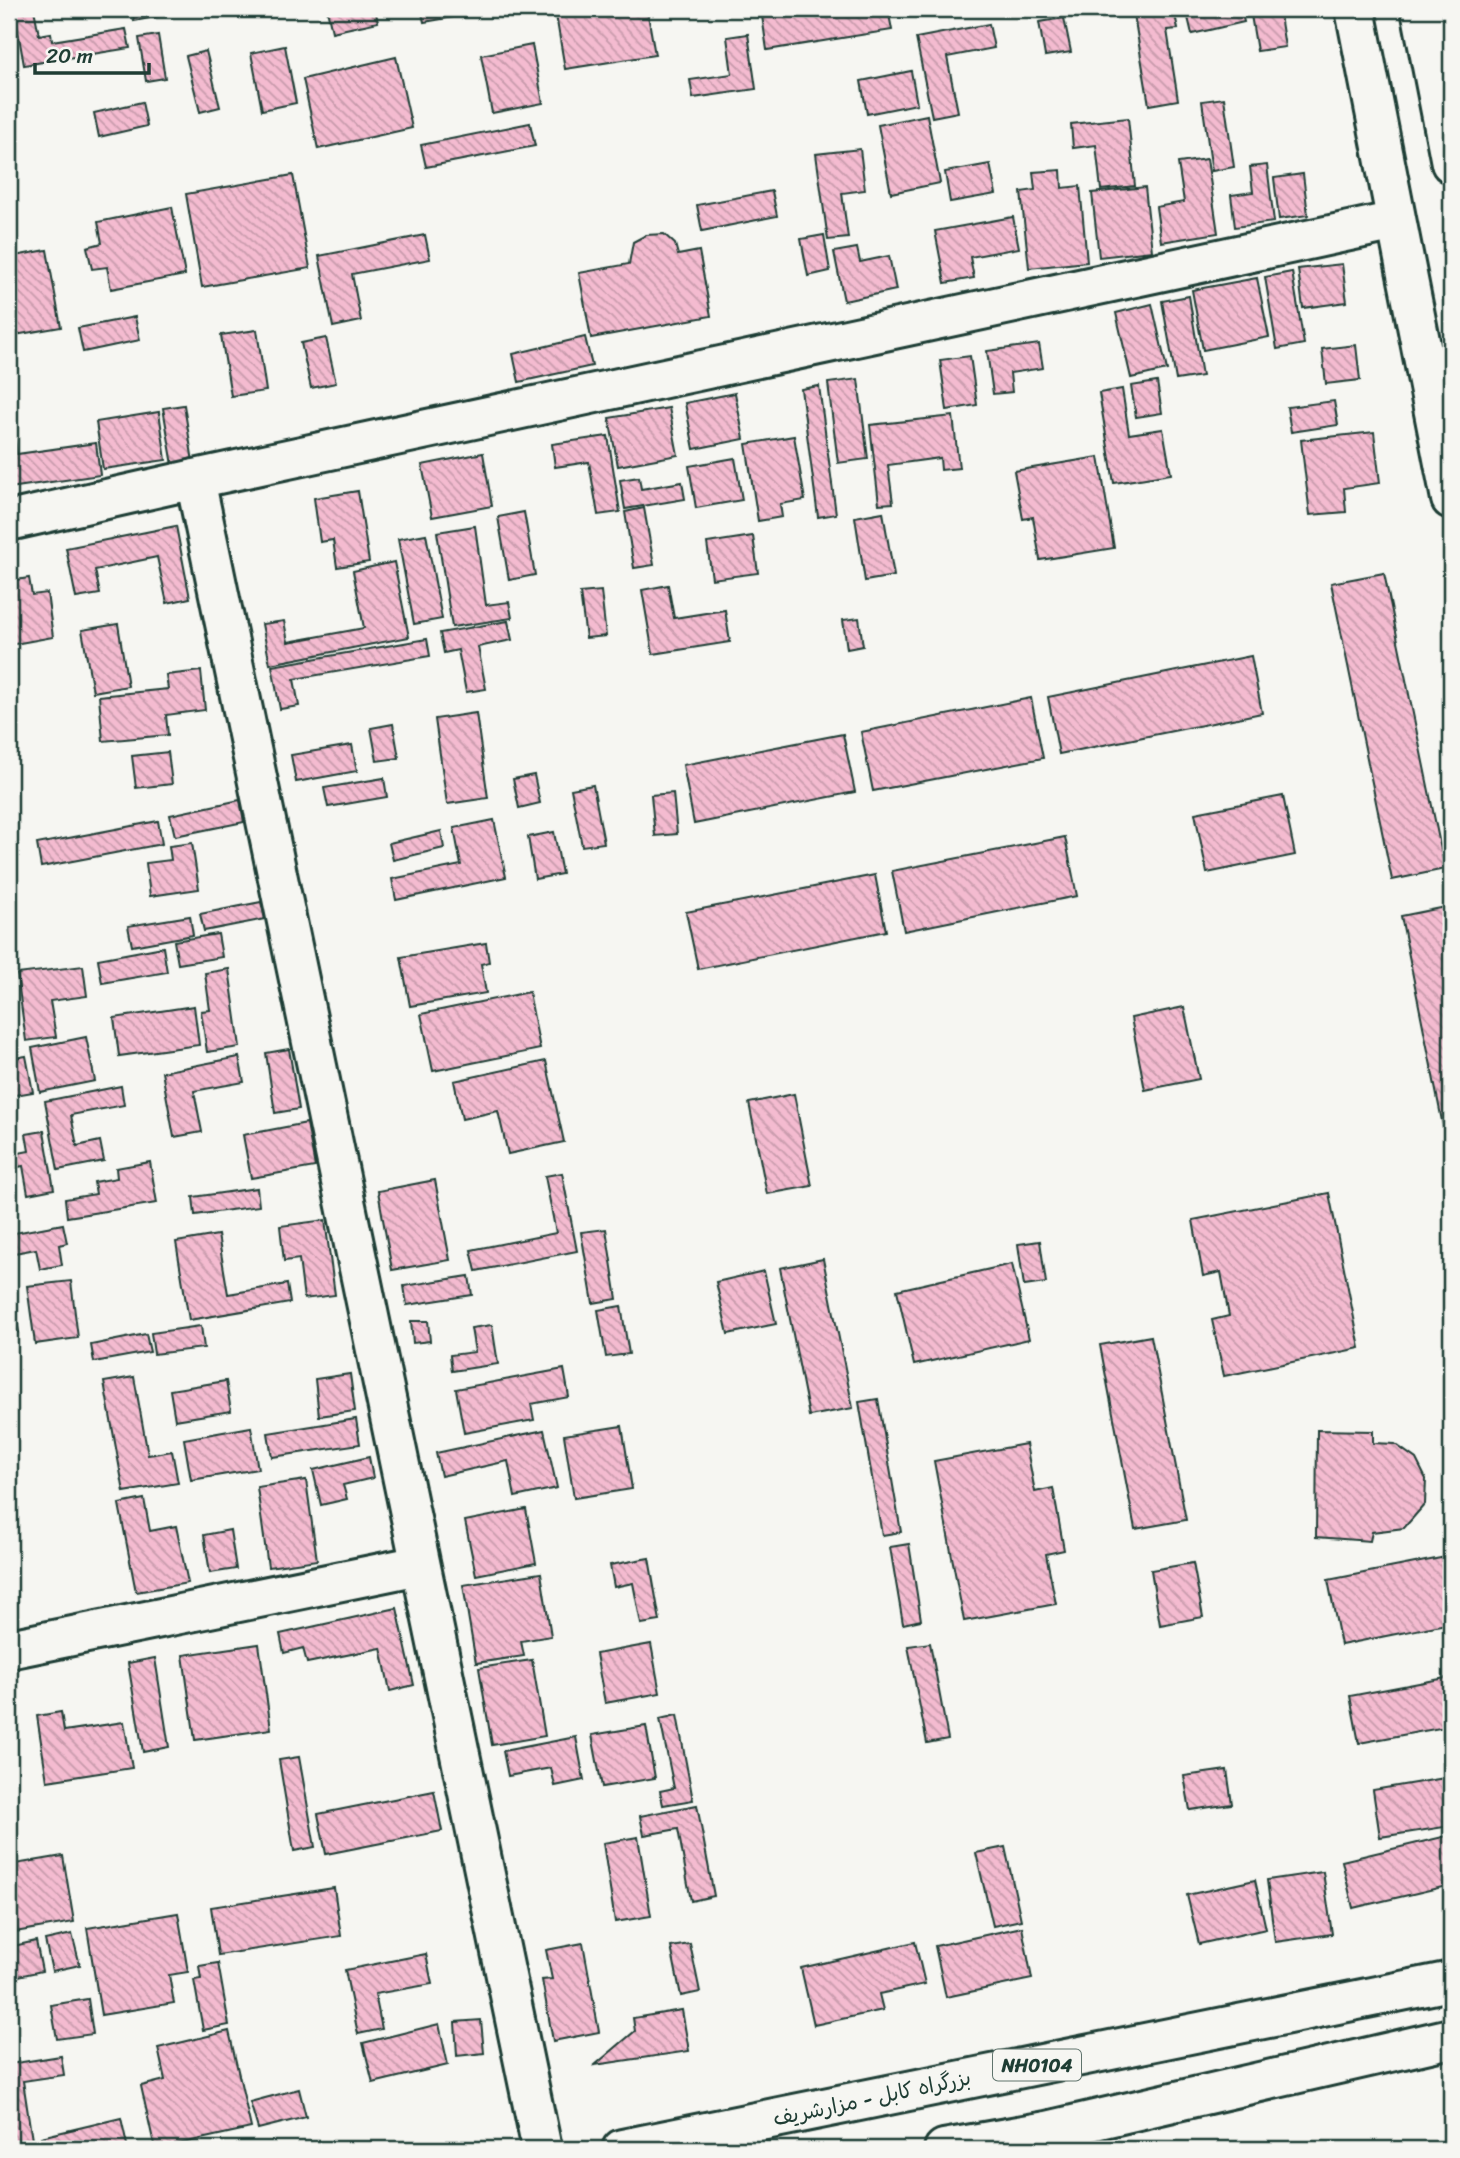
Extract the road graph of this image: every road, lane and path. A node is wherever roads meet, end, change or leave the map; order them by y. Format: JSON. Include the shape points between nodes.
{"nodes":[{"id":1,"x":1355,"y":9,"type":"edge"},
{"id":2,"x":1420,"y":9,"type":"edge"},
{"id":3,"x":1451,"y":163,"type":"edge"},
{"id":4,"x":1396,"y":221,"type":"junction"},
{"id":5,"x":195,"y":479,"type":"junction"},
{"id":6,"x":1451,"y":499,"type":"edge"},
{"id":7,"x":9,"y":521,"type":"edge"},
{"id":8,"x":420,"y":1565,"type":"junction"},
{"id":9,"x":9,"y":1649,"type":"edge"},
{"id":10,"x":1451,"y":1981,"type":"edge"},
{"id":11,"x":1451,"y":2038,"type":"edge"},
{"id":12,"x":542,"y":2149,"type":"edge"},
{"id":13,"x":622,"y":2149,"type":"edge"},
{"id":14,"x":944,"y":2149,"type":"edge"}],
"edges":[{"from":1,"to":4,"type":"main road"},
{"from":2,"to":3,"type":"main road"},
{"from":4,"to":5,"type":"main road"},
{"from":4,"to":6,"type":"main road"},
{"from":5,"to":7,"type":"main road"},
{"from":5,"to":8,"type":"main road"},
{"from":8,"to":9,"type":"main road"},
{"from":8,"to":12,"type":"main road"},
{"from":10,"to":13,"type":"main road","name":"بزرگراه کابل - مزارشریف","number":"NH0104"},
{"from":11,"to":14,"type":"main road","via":[[1047,2131]]}]}
